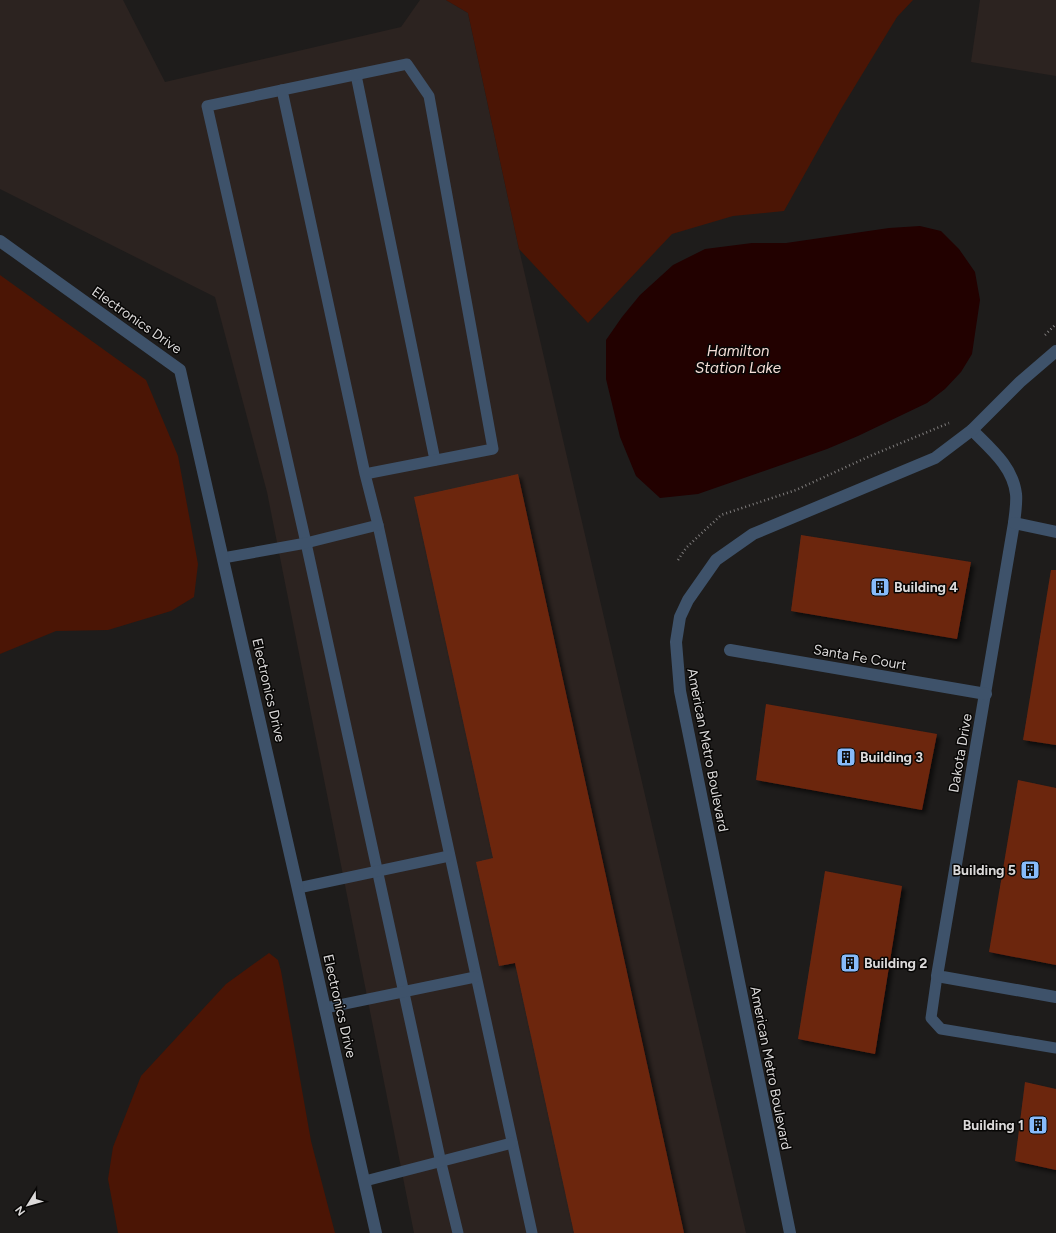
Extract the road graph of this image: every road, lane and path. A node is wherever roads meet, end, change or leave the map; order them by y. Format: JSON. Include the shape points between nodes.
{"nodes":[{"id":1,"x":356,"y":75,"type":"junction"},
{"id":2,"x":282,"y":90,"type":"junction"},
{"id":3,"x":0,"y":241,"type":"edge"},
{"id":4,"x":1056,"y":324,"type":"edge"},
{"id":5,"x":1045,"y":336,"type":"dead end"},
{"id":6,"x":1056,"y":351,"type":"edge"},
{"id":7,"x":952,"y":422,"type":"dead end"},
{"id":8,"x":972,"y":430,"type":"junction"},
{"id":9,"x":435,"y":460,"type":"junction"},
{"id":10,"x":365,"y":474,"type":"junction"},
{"id":11,"x":1014,"y":523,"type":"junction"},
{"id":12,"x":378,"y":525,"type":"junction"},
{"id":13,"x":1056,"y":532,"type":"edge"},
{"id":14,"x":306,"y":543,"type":"junction"},
{"id":15,"x":223,"y":558,"type":"junction"},
{"id":16,"x":678,"y":560,"type":"dead end"},
{"id":17,"x":730,"y":650,"type":"dead end"},
{"id":18,"x":986,"y":694,"type":"junction"},
{"id":19,"x":449,"y":856,"type":"junction"},
{"id":20,"x":378,"y":871,"type":"junction"},
{"id":21,"x":298,"y":888,"type":"junction"},
{"id":22,"x":475,"y":976,"type":"junction"},
{"id":23,"x":937,"y":976,"type":"junction"},
{"id":24,"x":404,"y":992,"type":"junction"},
{"id":25,"x":1056,"y":997,"type":"edge"},
{"id":26,"x":325,"y":1008,"type":"junction"},
{"id":27,"x":1056,"y":1048,"type":"edge"},
{"id":28,"x":512,"y":1143,"type":"junction"},
{"id":29,"x":441,"y":1163,"type":"junction"},
{"id":30,"x":365,"y":1181,"type":"junction"},
{"id":31,"x":376,"y":1233,"type":"edge"},
{"id":32,"x":458,"y":1233,"type":"edge"},
{"id":33,"x":532,"y":1233,"type":"edge"},
{"id":34,"x":790,"y":1233,"type":"edge"}],
"edges":[{"from":1,"to":2,"type":"lane"},
{"from":1,"to":9,"type":"lane"},
{"from":1,"to":9,"type":"lane","via":[[407,64],[429,96],[493,449]]},
{"from":2,"to":10,"type":"lane"},
{"from":2,"to":14,"type":"lane","via":[[207,106]]},
{"from":3,"to":15,"type":"street","name":"Electronics Drive","via":[[180,370]]},
{"from":4,"to":5,"type":"path"},
{"from":6,"to":8,"type":"street","name":"American Metro Boulevard","via":[[1020,382]]},
{"from":7,"to":16,"type":"path","via":[[796,490],[721,515],[686,548]]},
{"from":8,"to":11,"type":"street","name":"Dakota Drive","via":[[998,455],[1010,472],[1016,495]]},
{"from":8,"to":34,"type":"street","name":"American Metro Boulevard","via":[[935,458],[753,534],[716,560],[688,600],[680,617],[676,642],[680,692]]},
{"from":9,"to":10,"type":"lane"},
{"from":10,"to":12,"type":"lane"},
{"from":11,"to":13,"type":"street"},
{"from":11,"to":18,"type":"street","name":"Dakota Drive"},
{"from":12,"to":14,"type":"lane"},
{"from":12,"to":19,"type":"lane"},
{"from":14,"to":15,"type":"lane"},
{"from":14,"to":20,"type":"lane"},
{"from":15,"to":21,"type":"street","name":"Electronics Drive"},
{"from":17,"to":18,"type":"street","name":"Santa Fe Court"},
{"from":18,"to":23,"type":"street","name":"Dakota Drive"},
{"from":19,"to":20,"type":"lane"},
{"from":19,"to":22,"type":"lane"},
{"from":20,"to":21,"type":"lane"},
{"from":20,"to":24,"type":"lane"},
{"from":21,"to":26,"type":"street","name":"Electronics Drive"},
{"from":22,"to":24,"type":"lane"},
{"from":22,"to":28,"type":"lane"},
{"from":23,"to":25,"type":"street"},
{"from":23,"to":27,"type":"lane","via":[[931,1018],[941,1029]]},
{"from":24,"to":26,"type":"lane"},
{"from":24,"to":29,"type":"lane"},
{"from":26,"to":30,"type":"street","name":"Electronics Drive"},
{"from":28,"to":29,"type":"lane"},
{"from":28,"to":33,"type":"lane"},
{"from":29,"to":30,"type":"lane"},
{"from":29,"to":32,"type":"lane"},
{"from":30,"to":31,"type":"street","name":"Electronics Drive"}]}
